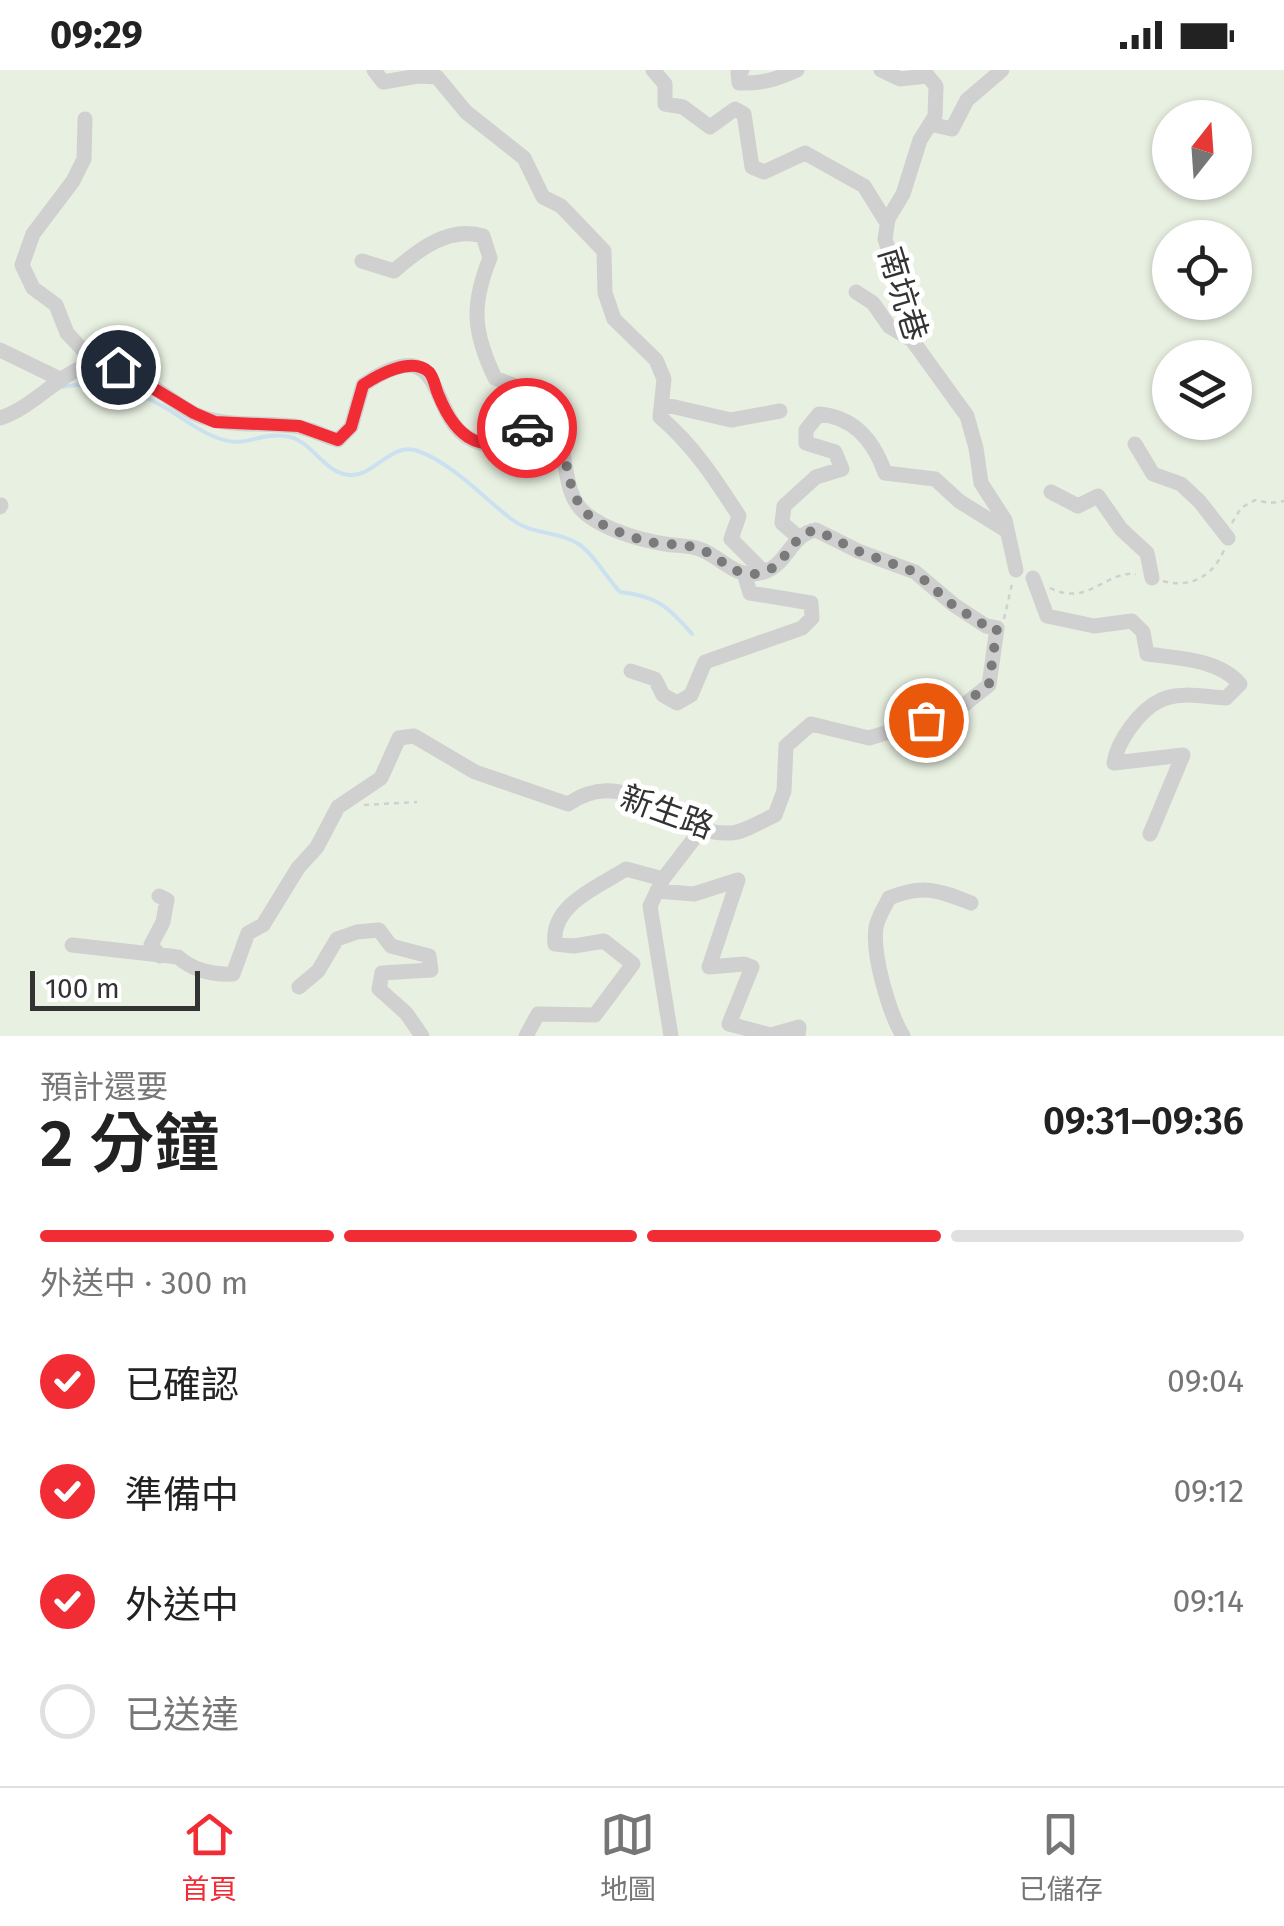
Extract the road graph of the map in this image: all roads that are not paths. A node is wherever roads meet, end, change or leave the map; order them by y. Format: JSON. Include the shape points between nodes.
{"nodes":[{"id":1,"x":374,"y":70,"type":"edge"},
{"id":2,"x":654,"y":70,"type":"edge"},
{"id":3,"x":742,"y":70,"type":"edge"},
{"id":4,"x":797,"y":70,"type":"edge"},
{"id":5,"x":881,"y":70,"type":"edge"},
{"id":6,"x":1002,"y":70,"type":"edge"},
{"id":7,"x":925,"y":73,"type":"edge"},
{"id":8,"x":85,"y":119,"type":"dead end"},
{"id":9,"x":930,"y":124,"type":"junction"},
{"id":10,"x":886,"y":223,"type":"junction"},
{"id":11,"x":362,"y":261,"type":"dead end"},
{"id":12,"x":856,"y":292,"type":"dead end"},
{"id":13,"x":912,"y":340,"type":"junction"},
{"id":14,"x":0,"y":350,"type":"edge"},
{"id":15,"x":95,"y":363,"type":"junction"},
{"id":16,"x":52,"y":388,"type":"junction"},
{"id":17,"x":662,"y":404,"type":"junction"},
{"id":18,"x":780,"y":411,"type":"dead end"},
{"id":19,"x":0,"y":418,"type":"edge"},
{"id":20,"x":1135,"y":444,"type":"dead end"},
{"id":21,"x":498,"y":445,"type":"junction"},
{"id":22,"x":1051,"y":492,"type":"dead end"},
{"id":23,"x":1007,"y":532,"type":"junction"},
{"id":24,"x":798,"y":537,"type":"junction"},
{"id":25,"x":1228,"y":538,"type":"dead end"},
{"id":26,"x":1016,"y":570,"type":"road end"},
{"id":27,"x":764,"y":572,"type":"junction"},
{"id":28,"x":744,"y":573,"type":"junction"},
{"id":29,"x":1033,"y":578,"type":"dead end"},
{"id":30,"x":1152,"y":578,"type":"dead end"},
{"id":31,"x":631,"y":672,"type":"dead end"},
{"id":32,"x":700,"y":830,"type":"junction"},
{"id":33,"x":1150,"y":834,"type":"dead end"},
{"id":34,"x":660,"y":885,"type":"junction"},
{"id":35,"x":159,"y":896,"type":"dead end"},
{"id":36,"x":971,"y":904,"type":"dead end"},
{"id":37,"x":72,"y":944,"type":"dead end"},
{"id":38,"x":160,"y":956,"type":"junction"},
{"id":39,"x":299,"y":987,"type":"dead end"},
{"id":40,"x":422,"y":1036,"type":"edge"},
{"id":41,"x":526,"y":1036,"type":"edge"},
{"id":42,"x":671,"y":1036,"type":"edge"},
{"id":43,"x":798,"y":1036,"type":"edge"},
{"id":44,"x":902,"y":1036,"type":"edge"}],
"edges":[{"from":1,"to":17,"type":"street","via":[[383,82],[437,78],[466,112],[524,158],[542,197],[561,206],[604,251],[605,293],[614,319],[656,360],[664,379]]},
{"from":2,"to":10,"type":"street","via":[[665,84],[665,104],[683,107],[710,127],[734,109],[744,114],[752,167],[764,172],[805,153],[864,186]]},
{"from":3,"to":4,"type":"street","via":[[738,83],[752,84]]},
{"from":5,"to":7,"type":"street","via":[[900,79]]},
{"from":6,"to":9,"type":"street","via":[[967,100],[952,129]]},
{"from":7,"to":9,"type":"street","name":"南坑巷","via":[[937,95]]},
{"from":8,"to":15,"type":"street","via":[[84,158],[34,234],[22,265]]},
{"from":9,"to":10,"type":"street","name":"南坑巷"},
{"from":10,"to":13,"type":"street","name":"南坑巷"},
{"from":11,"to":21,"type":"street","via":[[394,271],[420,248],[464,230],[483,236],[490,258],[476,321],[480,346],[495,378],[524,390],[501,426]]},
{"from":12,"to":13,"type":"street"},
{"from":13,"to":23,"type":"street","name":"南坑巷","via":[[967,416],[981,483]]},
{"from":14,"to":16,"type":"street"},
{"from":15,"to":16,"type":"street"},
{"from":15,"to":21,"type":"street","via":[[118,367],[215,422],[299,426],[338,440],[351,427],[363,385],[383,372],[422,368],[431,374],[451,422],[472,441]]},
{"from":16,"to":19,"type":"street"},
{"from":17,"to":18,"type":"street","via":[[730,420]]},
{"from":17,"to":27,"type":"street","via":[[660,417],[688,441],[739,516],[731,539]]},
{"from":20,"to":25,"type":"street","via":[[1153,474],[1180,484]]},
{"from":21,"to":28,"type":"street","via":[[551,423],[585,514],[632,536],[702,549]]},
{"from":22,"to":30,"type":"street","via":[[1078,506],[1098,496],[1147,553]]},
{"from":23,"to":24,"type":"street","via":[[934,479],[885,473],[866,436],[838,416],[819,414],[806,430],[806,443],[835,452],[842,470],[816,477],[784,506],[782,523]]},
{"from":23,"to":26,"type":"street","name":"南坑巷"},
{"from":24,"to":27,"type":"street"},
{"from":24,"to":32,"type":"street","name":"新生路","via":[[816,530],[915,572],[954,606],[997,628],[989,684],[955,712],[870,738],[811,724],[786,746],[784,791],[774,815],[734,833]]},
{"from":27,"to":28,"type":"street"},
{"from":28,"to":31,"type":"street","via":[[750,592],[811,603],[812,618],[802,628],[705,662],[691,695],[677,703],[655,679]]},
{"from":29,"to":33,"type":"street","via":[[1047,616],[1094,626],[1132,621],[1147,654],[1221,670],[1240,684],[1226,698],[1161,700],[1116,743],[1114,764],[1183,755]]},
{"from":32,"to":34,"type":"street"},
{"from":32,"to":38,"type":"street","name":"新生路","via":[[623,790],[586,792],[568,804],[475,772],[414,736],[399,738],[381,778],[338,807],[263,926],[248,933],[233,974]]},
{"from":34,"to":41,"type":"street","via":[[626,869],[564,910],[553,931],[555,944],[604,941],[633,964],[595,1015],[538,1014]]},
{"from":34,"to":42,"type":"street","via":[[650,906]]},
{"from":34,"to":43,"type":"street","via":[[694,894],[738,880],[709,968],[752,967],[728,1024],[771,1035],[800,1026]]},
{"from":35,"to":38,"type":"street","via":[[167,900],[151,945]]},
{"from":36,"to":44,"type":"street","via":[[937,890],[911,889],[889,898],[876,926],[878,956]]},
{"from":37,"to":38,"type":"street","name":"新生路"},
{"from":39,"to":40,"type":"street","via":[[318,971],[336,939],[379,930],[391,946],[429,956],[431,970],[382,973],[379,988]]}]}
